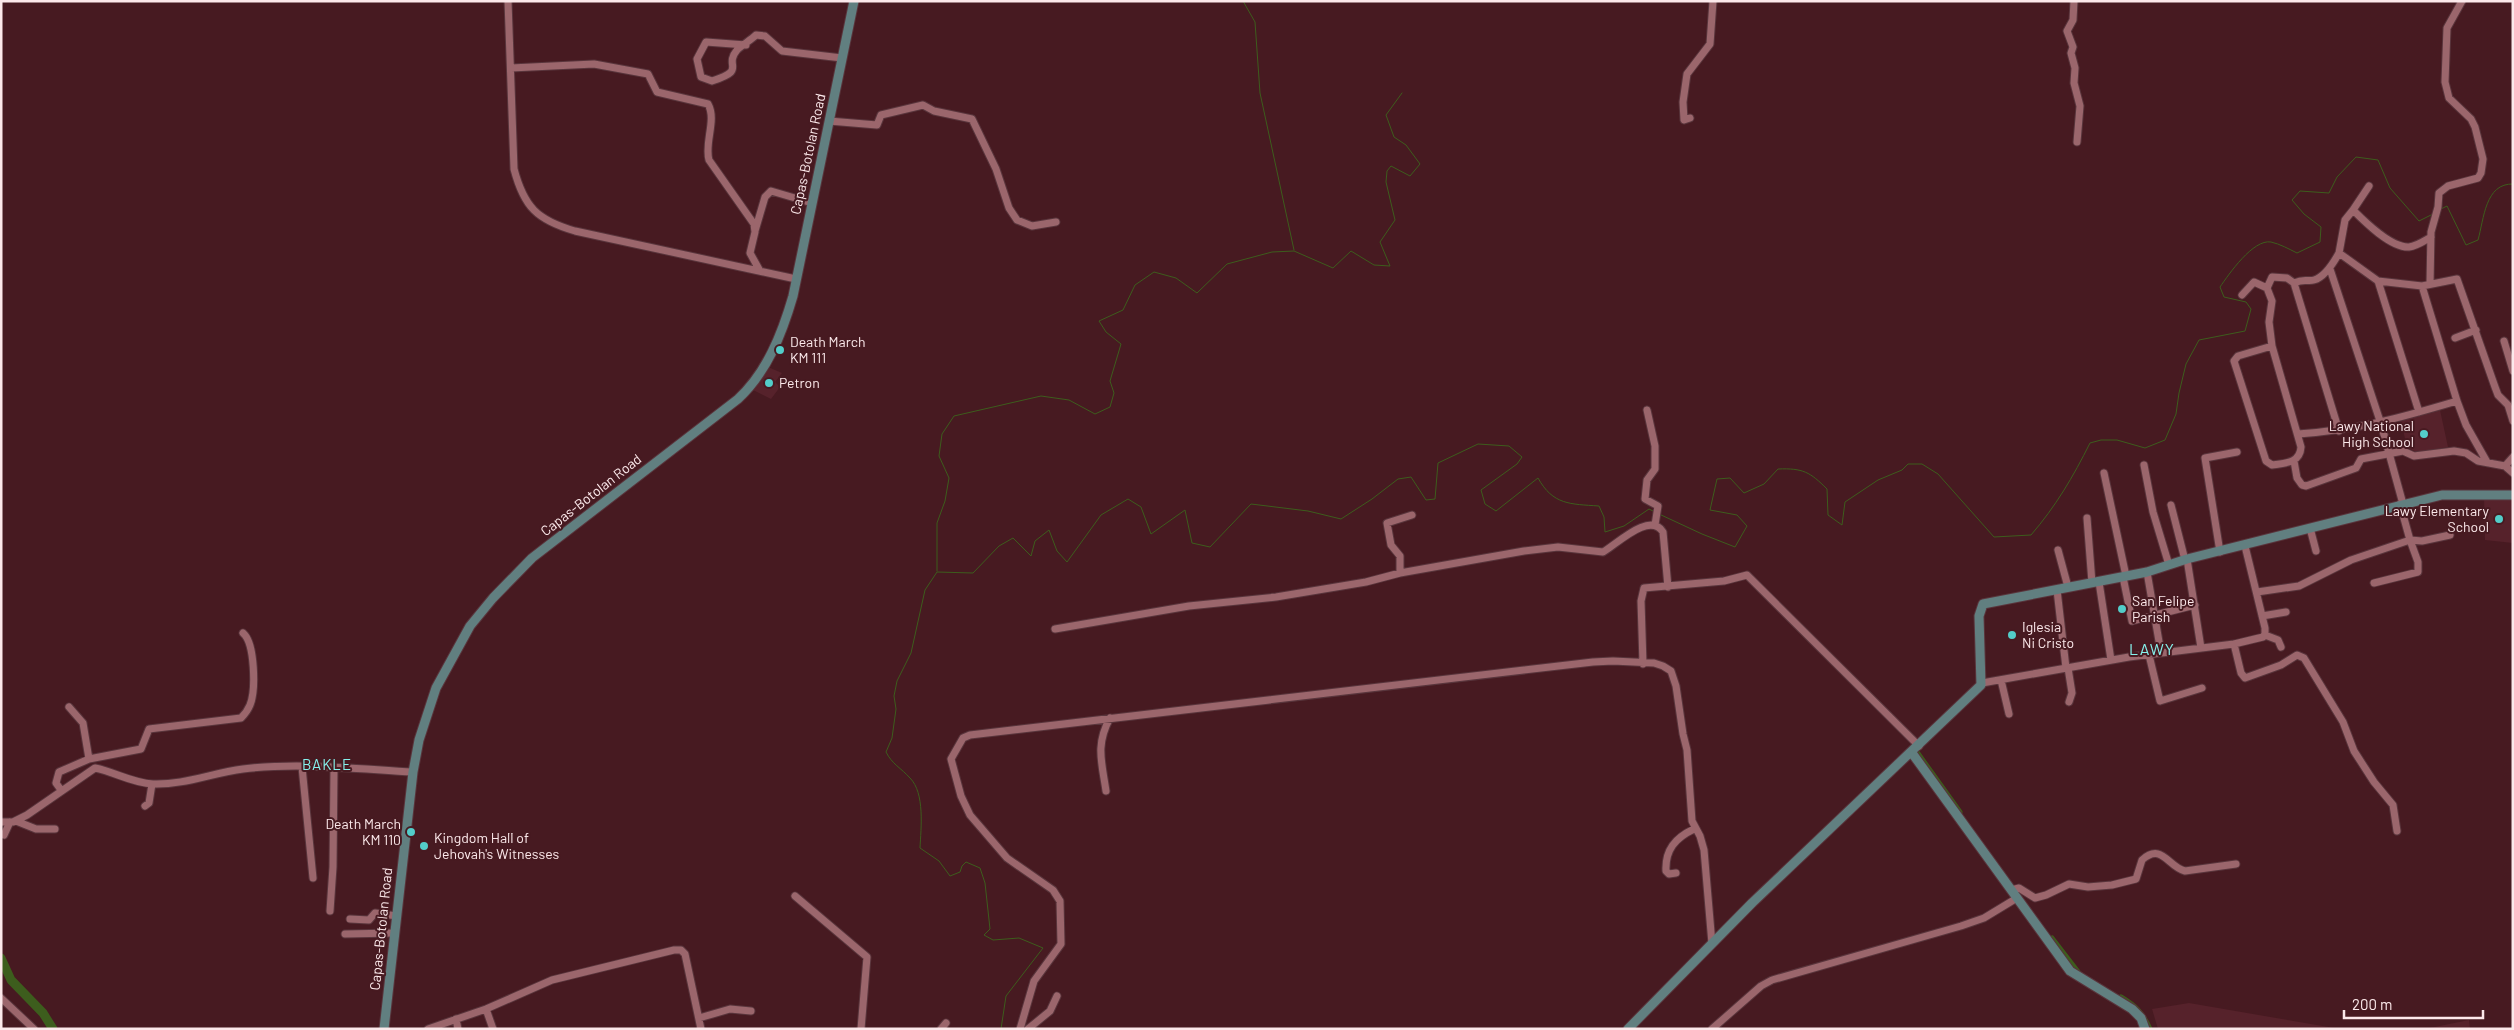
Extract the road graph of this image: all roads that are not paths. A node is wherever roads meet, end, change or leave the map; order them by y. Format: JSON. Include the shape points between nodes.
{"nodes":[{"id":1,"x":508,"y":1,"type":"edge"},
{"id":2,"x":854,"y":1,"type":"edge"},
{"id":3,"x":1713,"y":1,"type":"edge"},
{"id":4,"x":2074,"y":1,"type":"edge"},
{"id":5,"x":2462,"y":1,"type":"edge"},
{"id":6,"x":746,"y":45,"type":"junction"},
{"id":7,"x":842,"y":58,"type":"junction"},
{"id":8,"x":511,"y":68,"type":"junction"},
{"id":9,"x":1690,"y":118,"type":"dead end"},
{"id":10,"x":829,"y":121,"type":"junction"},
{"id":11,"x":2078,"y":142,"type":"dead end"},
{"id":12,"x":2369,"y":186,"type":"dead end"},
{"id":13,"x":812,"y":202,"type":"junction"},
{"id":14,"x":2353,"y":210,"type":"junction"},
{"id":15,"x":1056,"y":222,"type":"dead end"},
{"id":16,"x":755,"y":232,"type":"junction"},
{"id":17,"x":2431,"y":236,"type":"junction"},
{"id":18,"x":2339,"y":253,"type":"junction"},
{"id":19,"x":2330,"y":269,"type":"junction"},
{"id":20,"x":760,"y":271,"type":"junction"},
{"id":21,"x":796,"y":280,"type":"junction"},
{"id":22,"x":2378,"y":281,"type":"junction"},
{"id":23,"x":2294,"y":283,"type":"junction"},
{"id":24,"x":2430,"y":284,"type":"junction"},
{"id":25,"x":2422,"y":286,"type":"junction"},
{"id":26,"x":2267,"y":288,"type":"junction"},
{"id":27,"x":2242,"y":296,"type":"dead end"},
{"id":28,"x":2476,"y":330,"type":"junction"},
{"id":29,"x":2455,"y":338,"type":"dead end"},
{"id":30,"x":2504,"y":342,"type":"dead end"},
{"id":31,"x":2272,"y":346,"type":"junction"},
{"id":32,"x":2511,"y":357,"type":"edge"},
{"id":33,"x":2513,"y":371,"type":"edge"},
{"id":34,"x":2456,"y":401,"type":"junction"},
{"id":35,"x":1647,"y":410,"type":"dead end"},
{"id":36,"x":2419,"y":412,"type":"junction"},
{"id":37,"x":2513,"y":421,"type":"edge"},
{"id":38,"x":2381,"y":424,"type":"junction"},
{"id":39,"x":2339,"y":431,"type":"junction"},
{"id":40,"x":2298,"y":434,"type":"junction"},
{"id":41,"x":2236,"y":452,"type":"dead end"},
{"id":42,"x":2390,"y":454,"type":"junction"},
{"id":43,"x":2513,"y":457,"type":"edge"},
{"id":44,"x":2294,"y":461,"type":"junction"},
{"id":45,"x":2487,"y":462,"type":"junction"},
{"id":46,"x":2144,"y":465,"type":"dead end"},
{"id":47,"x":2505,"y":466,"type":"junction"},
{"id":48,"x":2104,"y":473,"type":"dead end"},
{"id":49,"x":2513,"y":473,"type":"edge"},
{"id":50,"x":2513,"y":496,"type":"edge"},
{"id":51,"x":2402,"y":504,"type":"junction"},
{"id":52,"x":2171,"y":505,"type":"dead end"},
{"id":53,"x":1412,"y":515,"type":"dead end"},
{"id":54,"x":1656,"y":518,"type":"junction"},
{"id":55,"x":2087,"y":518,"type":"dead end"},
{"id":56,"x":2310,"y":528,"type":"junction"},
{"id":57,"x":2450,"y":535,"type":"dead end"},
{"id":58,"x":2410,"y":540,"type":"junction"},
{"id":59,"x":2245,"y":546,"type":"junction"},
{"id":60,"x":2058,"y":550,"type":"dead end"},
{"id":61,"x":2316,"y":551,"type":"dead end"},
{"id":62,"x":2220,"y":552,"type":"junction"},
{"id":63,"x":2186,"y":560,"type":"junction"},
{"id":64,"x":2169,"y":565,"type":"junction"},
{"id":65,"x":2147,"y":572,"type":"junction"},
{"id":66,"x":1400,"y":573,"type":"junction"},
{"id":67,"x":2124,"y":576,"type":"junction"},
{"id":68,"x":2095,"y":582,"type":"junction"},
{"id":69,"x":2374,"y":583,"type":"dead end"},
{"id":70,"x":1668,"y":586,"type":"junction"},
{"id":71,"x":2068,"y":588,"type":"junction"},
{"id":72,"x":2057,"y":590,"type":"junction"},
{"id":73,"x":2257,"y":592,"type":"junction"},
{"id":74,"x":2194,"y":606,"type":"junction"},
{"id":75,"x":2286,"y":612,"type":"dead end"},
{"id":76,"x":2155,"y":615,"type":"junction"},
{"id":77,"x":2262,"y":616,"type":"junction"},
{"id":78,"x":1054,"y":629,"type":"dead end"},
{"id":79,"x":242,"y":633,"type":"dead end"},
{"id":80,"x":2265,"y":635,"type":"junction"},
{"id":81,"x":2234,"y":644,"type":"junction"},
{"id":82,"x":2281,"y":647,"type":"dead end"},
{"id":83,"x":2201,"y":648,"type":"junction"},
{"id":84,"x":2162,"y":653,"type":"junction"},
{"id":85,"x":2149,"y":655,"type":"junction"},
{"id":86,"x":2111,"y":660,"type":"junction"},
{"id":87,"x":1643,"y":664,"type":"junction"},
{"id":88,"x":2067,"y":668,"type":"junction"},
{"id":89,"x":2002,"y":680,"type":"junction"},
{"id":90,"x":1982,"y":683,"type":"junction"},
{"id":91,"x":2202,"y":688,"type":"dead end"},
{"id":92,"x":2068,"y":702,"type":"dead end"},
{"id":93,"x":69,"y":707,"type":"dead end"},
{"id":94,"x":2009,"y":714,"type":"dead end"},
{"id":95,"x":1110,"y":718,"type":"junction"},
{"id":96,"x":1916,"y":750,"type":"junction"},
{"id":97,"x":89,"y":759,"type":"junction"},
{"id":98,"x":302,"y":767,"type":"junction"},
{"id":99,"x":334,"y":769,"type":"junction"},
{"id":100,"x":413,"y":772,"type":"junction"},
{"id":101,"x":152,"y":784,"type":"junction"},
{"id":102,"x":62,"y":790,"type":"junction"},
{"id":103,"x":1106,"y":791,"type":"dead end"},
{"id":104,"x":145,"y":806,"type":"dead end"},
{"id":105,"x":13,"y":821,"type":"junction"},
{"id":106,"x":1,"y":822,"type":"edge"},
{"id":107,"x":55,"y":829,"type":"dead end"},
{"id":108,"x":1694,"y":829,"type":"junction"},
{"id":109,"x":2397,"y":830,"type":"dead end"},
{"id":110,"x":4,"y":835,"type":"dead end"},
{"id":111,"x":2236,"y":864,"type":"dead end"},
{"id":112,"x":1676,"y":873,"type":"dead end"},
{"id":113,"x":313,"y":878,"type":"dead end"},
{"id":114,"x":2011,"y":890,"type":"junction"},
{"id":115,"x":795,"y":896,"type":"dead end"},
{"id":116,"x":2017,"y":898,"type":"junction"},
{"id":117,"x":330,"y":911,"type":"dead end"},
{"id":118,"x":396,"y":916,"type":"junction"},
{"id":119,"x":350,"y":919,"type":"dead end"},
{"id":120,"x":395,"y":933,"type":"junction"},
{"id":121,"x":345,"y":934,"type":"dead end"},
{"id":122,"x":1712,"y":944,"type":"junction"},
{"id":123,"x":1057,"y":996,"type":"dead end"},
{"id":124,"x":1,"y":998,"type":"edge"},
{"id":125,"x":486,"y":1009,"type":"junction"},
{"id":126,"x":751,"y":1011,"type":"dead end"},
{"id":127,"x":700,"y":1018,"type":"junction"},
{"id":128,"x":456,"y":1019,"type":"junction"},
{"id":129,"x":946,"y":1023,"type":"dead end"},
{"id":130,"x":34,"y":1029,"type":"edge"},
{"id":131,"x":384,"y":1029,"type":"edge"},
{"id":132,"x":428,"y":1029,"type":"edge"},
{"id":133,"x":458,"y":1029,"type":"edge"},
{"id":134,"x":493,"y":1029,"type":"edge"},
{"id":135,"x":701,"y":1029,"type":"edge"},
{"id":136,"x":861,"y":1029,"type":"edge"},
{"id":137,"x":941,"y":1029,"type":"edge"},
{"id":138,"x":1020,"y":1029,"type":"edge"},
{"id":139,"x":1028,"y":1029,"type":"edge"},
{"id":140,"x":1628,"y":1029,"type":"edge"},
{"id":141,"x":1712,"y":1029,"type":"edge"},
{"id":142,"x":2146,"y":1029,"type":"edge"}],
"edges":[{"from":1,"to":8,"type":"street"},
{"from":2,"to":7,"type":"main road","name":"Capas-Botolan Road"},
{"from":3,"to":9,"type":"street","via":[[1710,44],[1687,74],[1684,120]]},
{"from":4,"to":11,"type":"street","via":[[2073,20],[2067,31],[2073,47],[2074,83],[2080,106]]},
{"from":5,"to":17,"type":"street","via":[[2447,28],[2445,82],[2452,102],[2472,121],[2484,163],[2482,173],[2475,180],[2440,191]]},
{"from":6,"to":6,"type":"street","via":[[735,54],[730,75],[712,82],[701,77],[697,59],[706,42]]},
{"from":6,"to":7,"type":"street","via":[[760,35],[782,51]]},
{"from":7,"to":10,"type":"main road","name":"Capas-Botolan Road"},
{"from":8,"to":16,"type":"street","via":[[594,64],[616,67],[648,74],[654,90],[660,94],[708,104],[711,114],[709,160],[749,216]]},
{"from":8,"to":20,"type":"street","via":[[514,168],[520,191],[533,211],[556,226]]},
{"from":10,"to":13,"type":"main road","name":"Capas-Botolan Road"},
{"from":10,"to":15,"type":"street","via":[[877,125],[882,115],[923,105],[934,111],[972,119],[1017,220],[1032,226]]},
{"from":12,"to":14,"type":"street"},
{"from":13,"to":16,"type":"street","via":[[771,191],[765,197]]},
{"from":13,"to":21,"type":"main road","name":"Capas-Botolan Road"},
{"from":14,"to":17,"type":"street","via":[[2378,232],[2401,246],[2414,246]]},
{"from":14,"to":18,"type":"street","via":[[2345,220]]},
{"from":16,"to":20,"type":"street","via":[[750,254]]},
{"from":17,"to":24,"type":"street"},
{"from":18,"to":19,"type":"street"},
{"from":18,"to":22,"type":"street"},
{"from":19,"to":23,"type":"street","via":[[2314,280]]},
{"from":19,"to":38,"type":"street"},
{"from":20,"to":21,"type":"street"},
{"from":21,"to":100,"type":"main road","name":"Capas-Botolan Road","via":[[777,343],[745,392],[532,558],[480,612],[436,688],[419,740]]},
{"from":22,"to":25,"type":"street"},
{"from":22,"to":36,"type":"street"},
{"from":23,"to":26,"type":"street","via":[[2287,278],[2272,277]]},
{"from":23,"to":39,"type":"street"},
{"from":24,"to":25,"type":"street"},
{"from":24,"to":28,"type":"street","via":[[2458,279]]},
{"from":25,"to":34,"type":"street"},
{"from":26,"to":27,"type":"street","via":[[2252,283]]},
{"from":26,"to":31,"type":"street","via":[[2272,301],[2269,322]]},
{"from":28,"to":29,"type":"street"},
{"from":28,"to":37,"type":"street","via":[[2494,387],[2508,405]]},
{"from":30,"to":32,"type":"street"},
{"from":31,"to":40,"type":"street"},
{"from":31,"to":44,"type":"street","via":[[2238,356],[2234,361],[2267,463]]},
{"from":32,"to":33,"type":"street"},
{"from":34,"to":36,"type":"street"},
{"from":34,"to":45,"type":"street"},
{"from":35,"to":54,"type":"street","via":[[1655,446],[1655,469],[1647,480],[1645,499],[1657,505]]},
{"from":36,"to":38,"type":"street"},
{"from":38,"to":39,"type":"street"},
{"from":38,"to":42,"type":"street"},
{"from":39,"to":40,"type":"street"},
{"from":40,"to":44,"type":"street","via":[[2301,452]]},
{"from":41,"to":62,"type":"street","via":[[2205,458]]},
{"from":42,"to":44,"type":"street","via":[[2361,459],[2356,468],[2310,486],[2299,483]]},
{"from":42,"to":45,"type":"street","via":[[2403,451],[2414,456],[2454,451]]},
{"from":42,"to":51,"type":"street"},
{"from":43,"to":47,"type":"street"},
{"from":45,"to":47,"type":"street"},
{"from":46,"to":64,"type":"street","via":[[2153,512]]},
{"from":47,"to":49,"type":"street"},
{"from":48,"to":67,"type":"street"},
{"from":50,"to":51,"type":"main road","via":[[2452,494]]},
{"from":51,"to":56,"type":"main road"},
{"from":51,"to":58,"type":"street"},
{"from":52,"to":63,"type":"street"},
{"from":53,"to":66,"type":"street","via":[[1387,523],[1390,545],[1400,556]]},
{"from":54,"to":66,"type":"street","via":[[1603,552],[1545,548]]},
{"from":54,"to":70,"type":"street","via":[[1663,532]]},
{"from":55,"to":68,"type":"street"},
{"from":56,"to":59,"type":"main road"},
{"from":56,"to":61,"type":"street"},
{"from":57,"to":58,"type":"street"},
{"from":58,"to":69,"type":"street","via":[[2418,572]]},
{"from":58,"to":73,"type":"street","via":[[2351,560],[2299,586]]},
{"from":59,"to":62,"type":"main road"},
{"from":59,"to":73,"type":"street"},
{"from":60,"to":71,"type":"street"},
{"from":62,"to":63,"type":"main road"},
{"from":63,"to":64,"type":"main road"},
{"from":63,"to":74,"type":"street"},
{"from":64,"to":65,"type":"main road"},
{"from":65,"to":67,"type":"main road"},
{"from":65,"to":76,"type":"street"},
{"from":66,"to":78,"type":"street","via":[[1276,597],[1189,606]]},
{"from":67,"to":68,"type":"main road"},
{"from":67,"to":76,"type":"street","via":[[2132,621]]},
{"from":68,"to":71,"type":"main road"},
{"from":68,"to":86,"type":"street"},
{"from":70,"to":87,"type":"street","via":[[1647,587],[1642,591]]},
{"from":70,"to":96,"type":"street","via":[[1749,576]]},
{"from":71,"to":72,"type":"main road"},
{"from":72,"to":88,"type":"street"},
{"from":72,"to":90,"type":"main road","via":[[1983,604],[1980,616]]},
{"from":73,"to":77,"type":"street"},
{"from":74,"to":76,"type":"street"},
{"from":74,"to":83,"type":"street"},
{"from":75,"to":77,"type":"street"},
{"from":76,"to":84,"type":"street"},
{"from":77,"to":80,"type":"street"},
{"from":79,"to":97,"type":"street","via":[[250,642],[254,690],[251,704],[241,718],[149,729],[141,749]]},
{"from":80,"to":81,"type":"street"},
{"from":80,"to":82,"type":"street","via":[[2278,640]]},
{"from":81,"to":83,"type":"street"},
{"from":81,"to":109,"type":"street","via":[[2245,678],[2281,665],[2297,655],[2304,658],[2342,722],[2354,750],[2393,805]]},
{"from":83,"to":84,"type":"street"},
{"from":84,"to":85,"type":"street"},
{"from":85,"to":86,"type":"street"},
{"from":85,"to":91,"type":"street","via":[[2160,701]]},
{"from":86,"to":88,"type":"street"},
{"from":87,"to":95,"type":"street","via":[[1592,662],[1211,709]]},
{"from":87,"to":108,"type":"street","via":[[1663,666],[1671,671],[1675,680],[1687,745]]},
{"from":88,"to":89,"type":"street"},
{"from":88,"to":92,"type":"street","via":[[2072,693]]},
{"from":89,"to":90,"type":"street"},
{"from":89,"to":94,"type":"street"},
{"from":90,"to":96,"type":"main road"},
{"from":93,"to":97,"type":"street","via":[[83,723]]},
{"from":95,"to":103,"type":"street","via":[[1100,748]]},
{"from":95,"to":138,"type":"street","via":[[970,735],[963,738],[951,759],[970,815],[1007,858],[1052,890],[1060,901],[1061,944],[1034,981]]},
{"from":96,"to":114,"type":"main road"},
{"from":96,"to":122,"type":"main road"},
{"from":97,"to":102,"type":"street","via":[[59,772],[56,783]]},
{"from":98,"to":99,"type":"street"},
{"from":98,"to":101,"type":"street","via":[[243,769],[204,778]]},
{"from":98,"to":113,"type":"street"},
{"from":99,"to":100,"type":"street"},
{"from":99,"to":117,"type":"street","via":[[334,867]]},
{"from":100,"to":118,"type":"main road","name":"Capas-Botolan Road"},
{"from":101,"to":102,"type":"street","via":[[94,768]]},
{"from":101,"to":104,"type":"street","via":[[149,804]]},
{"from":102,"to":105,"type":"street","via":[[36,810]]},
{"from":105,"to":106,"type":"street"},
{"from":105,"to":107,"type":"street","via":[[36,829]]},
{"from":105,"to":110,"type":"street"},
{"from":108,"to":112,"type":"street","via":[[1680,836],[1668,850],[1666,871],[1668,874]]},
{"from":108,"to":122,"type":"street","via":[[1704,850]]},
{"from":111,"to":114,"type":"street","via":[[2185,871],[2165,856],[2153,854],[2142,860],[2136,879],[2120,884],[2088,887],[2068,884],[2035,898],[2019,888]]},
{"from":114,"to":116,"type":"main road"},
{"from":115,"to":136,"type":"street","via":[[867,957]]},
{"from":116,"to":141,"type":"street","via":[[1984,918],[1961,926],[1772,980]]},
{"from":116,"to":142,"type":"main road","via":[[2070,971],[2132,1009]]},
{"from":118,"to":119,"type":"street","via":[[375,913],[369,920]]},
{"from":118,"to":120,"type":"main road","name":"Capas-Botolan Road"},
{"from":120,"to":121,"type":"street"},
{"from":120,"to":131,"type":"main road","name":"Capas-Botolan Road"},
{"from":122,"to":140,"type":"main road"},
{"from":123,"to":139,"type":"street","via":[[1050,1011]]},
{"from":124,"to":130,"type":"street"},
{"from":125,"to":127,"type":"street","via":[[552,980],[678,950],[685,954]]},
{"from":125,"to":128,"type":"street"},
{"from":125,"to":134,"type":"street"},
{"from":126,"to":127,"type":"street","via":[[730,1009]]},
{"from":127,"to":135,"type":"street"},
{"from":128,"to":132,"type":"street"},
{"from":128,"to":133,"type":"street"},
{"from":129,"to":137,"type":"street"}]}
